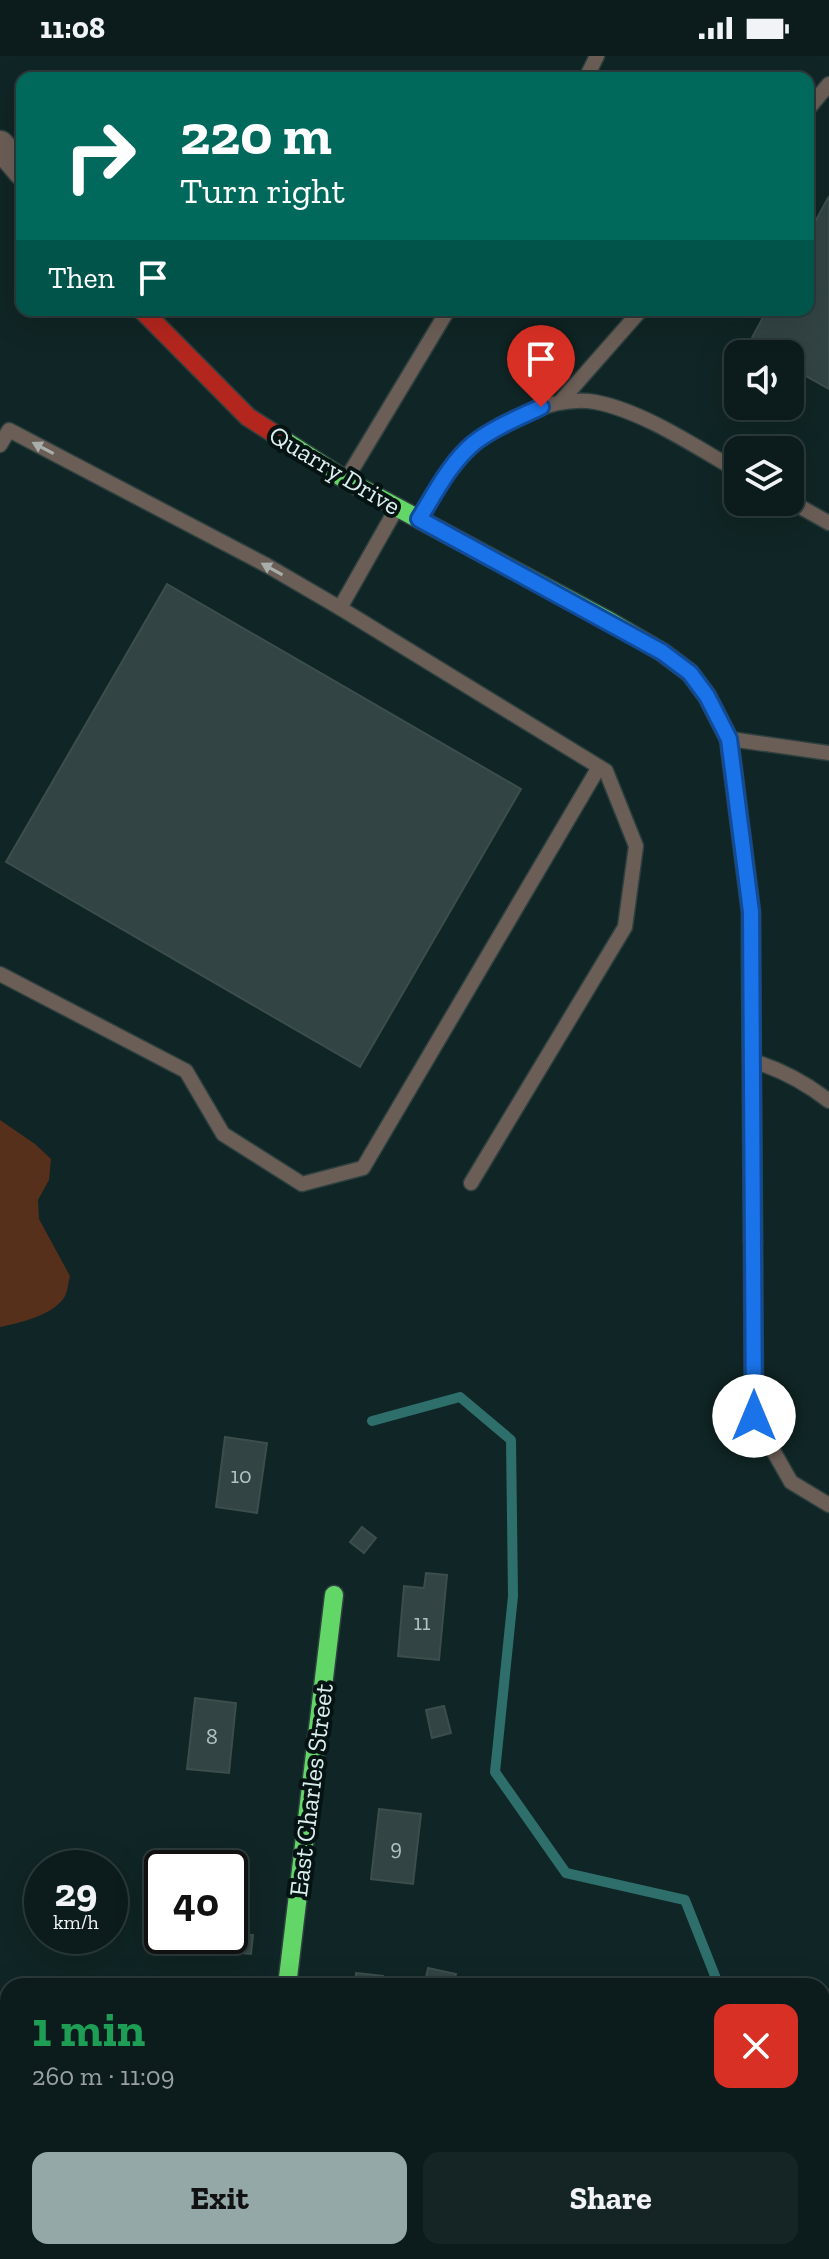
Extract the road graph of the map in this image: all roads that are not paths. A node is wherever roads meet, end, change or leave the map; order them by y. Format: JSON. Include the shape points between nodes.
{"nodes":[{"id":1,"x":829,"y":84,"type":"edge"},
{"id":2,"x":814,"y":102,"type":"edge"},
{"id":3,"x":0,"y":145,"type":"edge"},
{"id":4,"x":16,"y":164,"type":"edge"},
{"id":5,"x":148,"y":316,"type":"edge"},
{"id":6,"x":444,"y":316,"type":"edge"},
{"id":7,"x":636,"y":316,"type":"edge"},
{"id":8,"x":561,"y":401,"type":"junction"},
{"id":9,"x":0,"y":445,"type":"edge"},
{"id":10,"x":724,"y":463,"type":"edge"},
{"id":11,"x":346,"y":480,"type":"junction"},
{"id":12,"x":397,"y":508,"type":"junction"},
{"id":13,"x":804,"y":509,"type":"edge"},
{"id":14,"x":419,"y":519,"type":"junction"},
{"id":15,"x":829,"y":523,"type":"edge"},
{"id":16,"x":340,"y":608,"type":"junction"},
{"id":17,"x":729,"y":739,"type":"junction"},
{"id":18,"x":829,"y":753,"type":"edge"},
{"id":19,"x":599,"y":767,"type":"junction"},
{"id":20,"x":0,"y":974,"type":"edge"},
{"id":21,"x":752,"y":1060,"type":"junction"},
{"id":22,"x":829,"y":1101,"type":"edge"},
{"id":23,"x":471,"y":1183,"type":"dead end"},
{"id":24,"x":754,"y":1416,"type":"joint"},
{"id":25,"x":829,"y":1505,"type":"edge"},
{"id":26,"x":334,"y":1595,"type":"dead end"},
{"id":27,"x":288,"y":1978,"type":"edge"}],
"edges":[{"from":1,"to":2,"type":"lane"},
{"from":3,"to":4,"type":"street"},
{"from":5,"to":11,"type":"street","name":"Quarry Drive","via":[[248,417]]},
{"from":6,"to":11,"type":"lane"},
{"from":7,"to":8,"type":"lane"},
{"from":8,"to":10,"type":"lane","via":[[615,408]]},
{"from":8,"to":14,"type":"lane","via":[[505,424],[472,445]]},
{"from":16,"to":9,"type":"lane","one_way":true,"via":[[9,430]]},
{"from":11,"to":12,"type":"street","name":"Quarry Drive"},
{"from":12,"to":14,"type":"street","name":"Quarry Drive"},
{"from":12,"to":16,"type":"lane"},
{"from":13,"to":15,"type":"lane"},
{"from":14,"to":17,"type":"street","name":"Quarry Drive","via":[[662,652],[690,673]]},
{"from":16,"to":19,"type":"lane"},
{"from":17,"to":18,"type":"lane"},
{"from":17,"to":21,"type":"street","name":"Quarry Drive","via":[[751,912]]},
{"from":19,"to":20,"type":"lane","via":[[363,1168],[302,1184],[223,1134],[186,1071]]},
{"from":19,"to":23,"type":"lane","via":[[606,771],[636,846],[625,927]]},
{"from":21,"to":22,"type":"lane","via":[[782,1070]]},
{"from":21,"to":24,"type":"street","name":"Quarry Drive"},
{"from":24,"to":25,"type":"lane","via":[[791,1482]]},
{"from":26,"to":27,"type":"street","name":"East Charles Street"}]}
